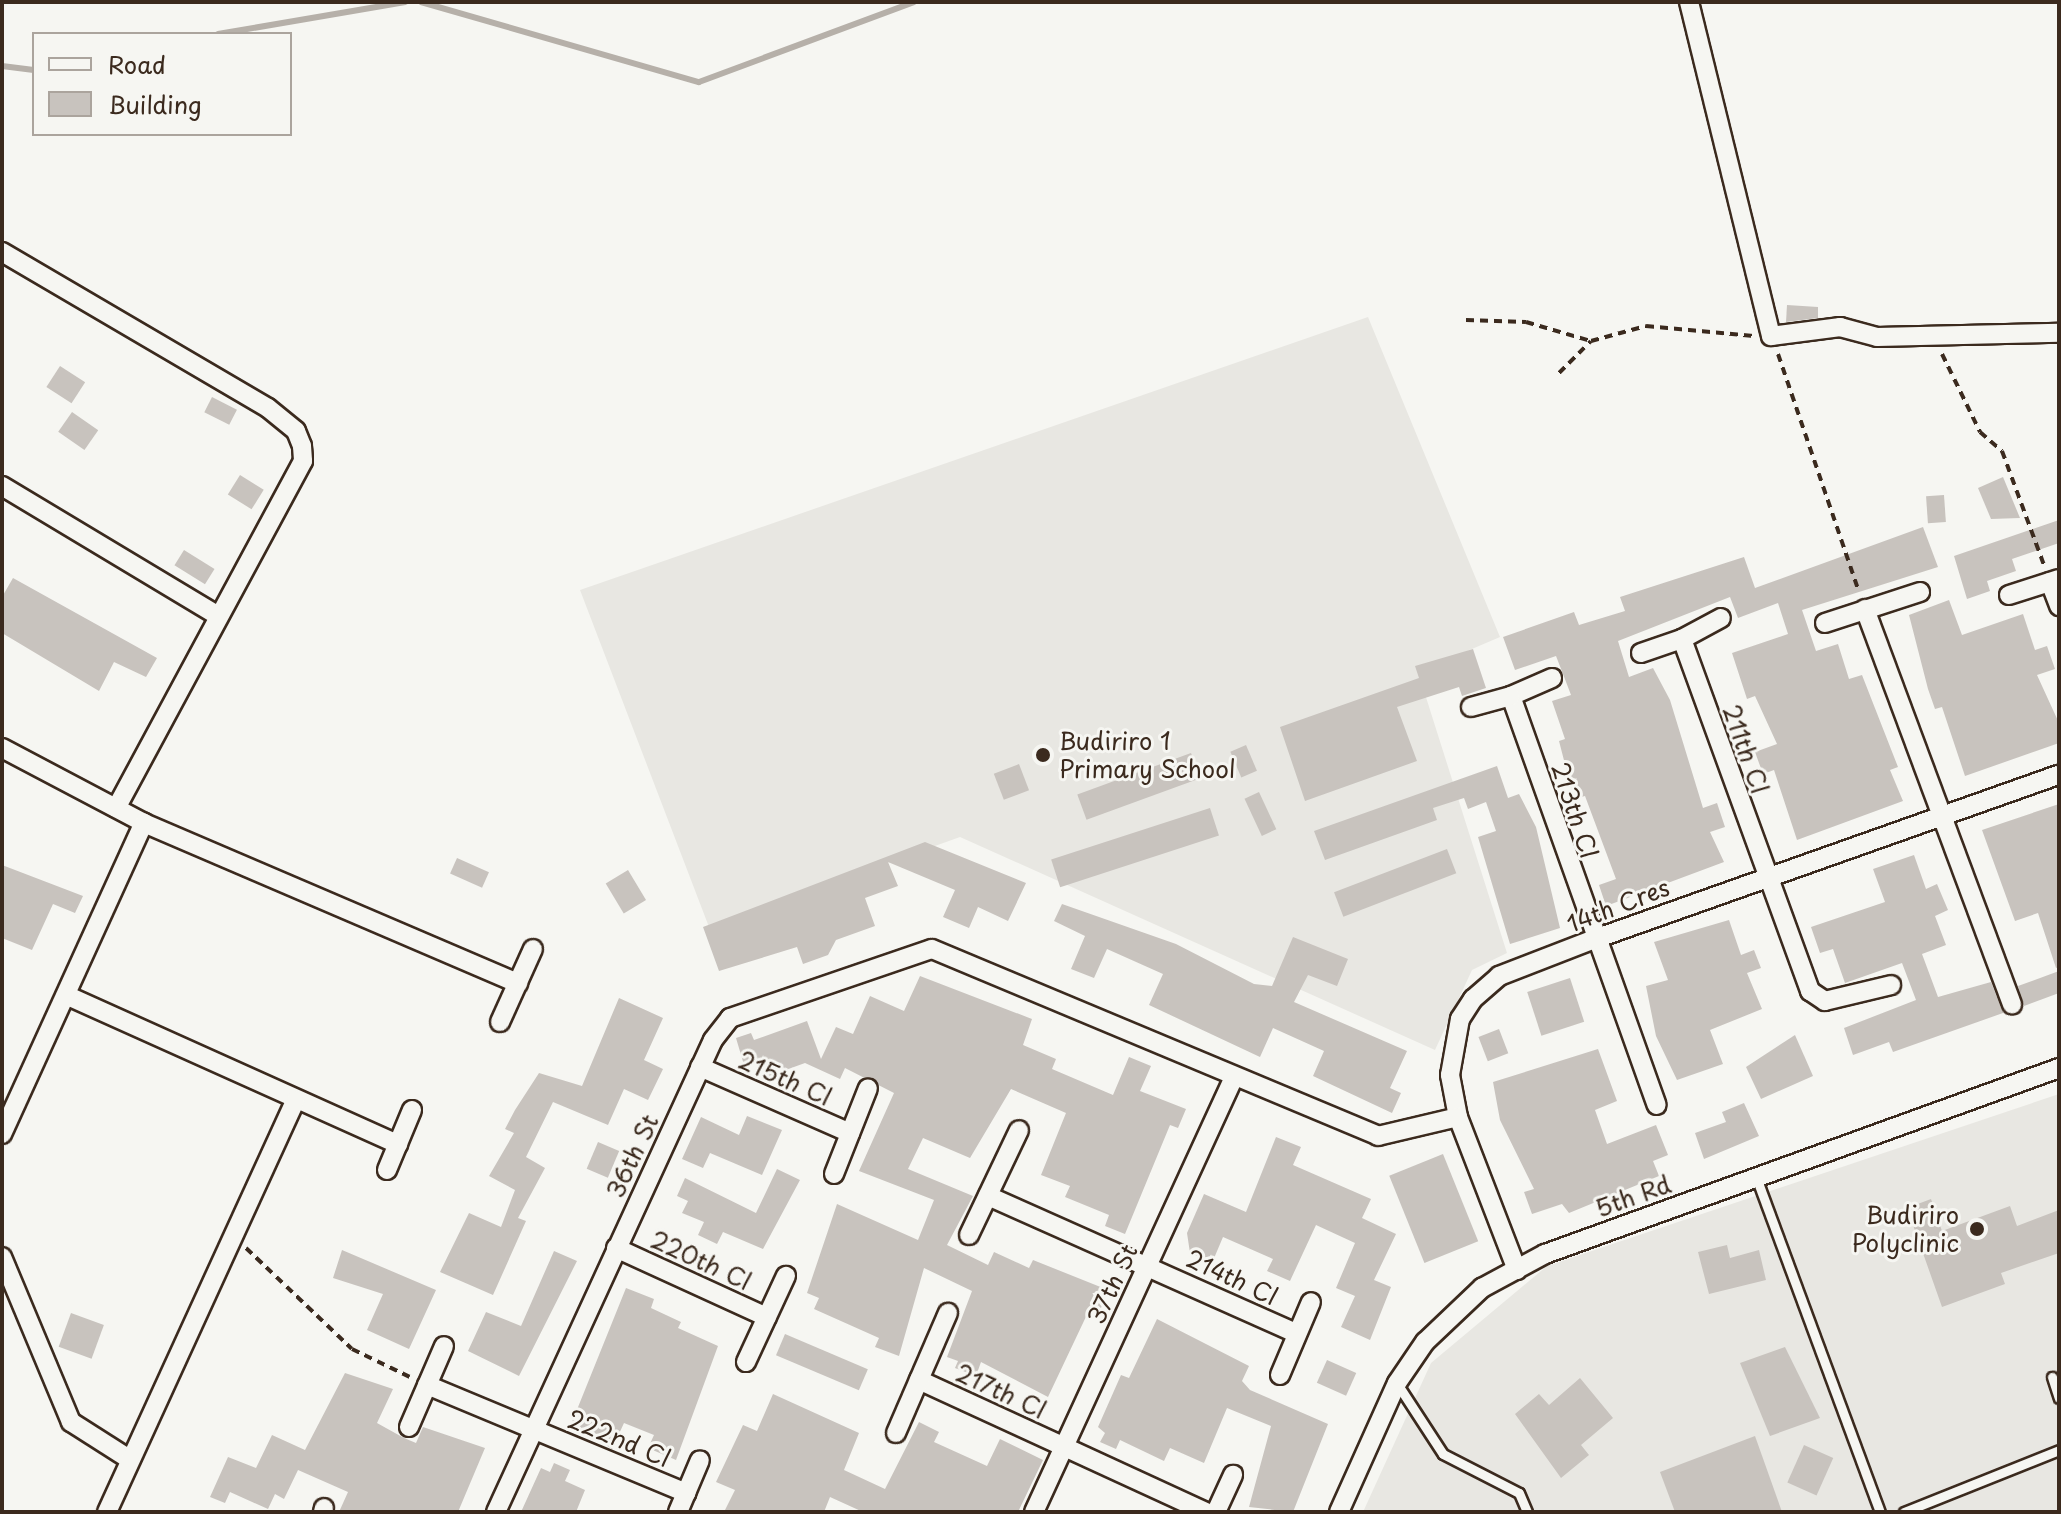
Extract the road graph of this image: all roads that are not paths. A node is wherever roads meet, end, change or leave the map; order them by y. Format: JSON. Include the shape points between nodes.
{"nodes":[{"id":1,"x":1689,"y":2,"type":"edge"},
{"id":2,"x":2,"y":252,"type":"edge"},
{"id":3,"x":2059,"y":333,"type":"edge"},
{"id":4,"x":2,"y":486,"type":"edge"},
{"id":5,"x":2055,"y":581,"type":"edge"},
{"id":6,"x":1920,"y":592,"type":"dead end"},
{"id":7,"x":2009,"y":595,"type":"dead end"},
{"id":8,"x":2059,"y":606,"type":"edge"},
{"id":9,"x":1865,"y":609,"type":"junction"},
{"id":10,"x":218,"y":616,"type":"junction"},
{"id":11,"x":1721,"y":618,"type":"dead end"},
{"id":12,"x":1825,"y":623,"type":"dead end"},
{"id":13,"x":1682,"y":639,"type":"junction"},
{"id":14,"x":1641,"y":653,"type":"dead end"},
{"id":15,"x":1552,"y":678,"type":"dead end"},
{"id":16,"x":1511,"y":696,"type":"junction"},
{"id":17,"x":1471,"y":707,"type":"dead end"},
{"id":18,"x":2,"y":748,"type":"edge"},
{"id":19,"x":2059,"y":775,"type":"edge"},
{"id":20,"x":116,"y":808,"type":"junction"},
{"id":21,"x":1941,"y":816,"type":"junction"},
{"id":22,"x":144,"y":823,"type":"junction"},
{"id":23,"x":1765,"y":875,"type":"junction"},
{"id":24,"x":1592,"y":940,"type":"junction"},
{"id":25,"x":533,"y":949,"type":"dead end"},
{"id":26,"x":518,"y":983,"type":"junction"},
{"id":27,"x":1891,"y":985,"type":"dead end"},
{"id":28,"x":68,"y":996,"type":"junction"},
{"id":29,"x":2012,"y":1005,"type":"dead end"},
{"id":30,"x":500,"y":1022,"type":"dead end"},
{"id":31,"x":700,"y":1067,"type":"junction"},
{"id":32,"x":2059,"y":1068,"type":"edge"},
{"id":33,"x":1234,"y":1077,"type":"junction"},
{"id":34,"x":868,"y":1088,"type":"dead end"},
{"id":35,"x":295,"y":1101,"type":"junction"},
{"id":36,"x":1657,"y":1105,"type":"dead end"},
{"id":37,"x":412,"y":1110,"type":"dead end"},
{"id":38,"x":1458,"y":1117,"type":"junction"},
{"id":39,"x":1019,"y":1130,"type":"dead end"},
{"id":40,"x":850,"y":1133,"type":"junction"},
{"id":41,"x":2,"y":1134,"type":"edge"},
{"id":42,"x":398,"y":1144,"type":"junction"},
{"id":43,"x":387,"y":1170,"type":"dead end"},
{"id":44,"x":834,"y":1174,"type":"dead end"},
{"id":45,"x":1756,"y":1177,"type":"junction"},
{"id":46,"x":988,"y":1196,"type":"junction"},
{"id":47,"x":969,"y":1235,"type":"dead end"},
{"id":48,"x":616,"y":1248,"type":"junction"},
{"id":49,"x":2,"y":1257,"type":"edge"},
{"id":50,"x":1147,"y":1265,"type":"junction"},
{"id":51,"x":1517,"y":1270,"type":"junction"},
{"id":52,"x":786,"y":1276,"type":"dead end"},
{"id":53,"x":1311,"y":1302,"type":"dead end"},
{"id":54,"x":948,"y":1313,"type":"dead end"},
{"id":55,"x":767,"y":1317,"type":"junction"},
{"id":56,"x":1296,"y":1333,"type":"junction"},
{"id":57,"x":444,"y":1346,"type":"dead end"},
{"id":58,"x":746,"y":1362,"type":"dead end"},
{"id":59,"x":1280,"y":1375,"type":"dead end"},
{"id":60,"x":2052,"y":1377,"type":"dead end"},
{"id":61,"x":919,"y":1380,"type":"junction"},
{"id":62,"x":1397,"y":1383,"type":"junction"},
{"id":63,"x":427,"y":1385,"type":"junction"},
{"id":64,"x":2059,"y":1398,"type":"edge"},
{"id":65,"x":409,"y":1427,"type":"dead end"},
{"id":66,"x":532,"y":1427,"type":"junction"},
{"id":67,"x":896,"y":1433,"type":"dead end"},
{"id":68,"x":1063,"y":1445,"type":"junction"},
{"id":69,"x":2059,"y":1450,"type":"edge"},
{"id":70,"x":129,"y":1459,"type":"junction"},
{"id":71,"x":700,"y":1460,"type":"dead end"},
{"id":72,"x":1233,"y":1475,"type":"dead end"},
{"id":73,"x":686,"y":1493,"type":"junction"},
{"id":74,"x":107,"y":1512,"type":"edge"},
{"id":75,"x":496,"y":1512,"type":"edge"},
{"id":76,"x":678,"y":1512,"type":"edge"},
{"id":77,"x":1034,"y":1512,"type":"edge"},
{"id":78,"x":1206,"y":1512,"type":"edge"},
{"id":79,"x":1216,"y":1512,"type":"edge"},
{"id":80,"x":1339,"y":1512,"type":"edge"},
{"id":81,"x":1527,"y":1512,"type":"edge"},
{"id":82,"x":1880,"y":1512,"type":"edge"},
{"id":83,"x":1904,"y":1512,"type":"edge"}],
"edges":[{"from":1,"to":3,"type":"street","via":[[1771,336],[1840,327],[1921,338]]},
{"from":2,"to":10,"type":"street","via":[[296,431],[303,461]]},
{"from":4,"to":10,"type":"street"},
{"from":5,"to":7,"type":"street"},
{"from":5,"to":8,"type":"street"},
{"from":6,"to":9,"type":"street"},
{"from":9,"to":12,"type":"street"},
{"from":9,"to":21,"type":"street"},
{"from":10,"to":20,"type":"street"},
{"from":11,"to":13,"type":"street"},
{"from":13,"to":14,"type":"street"},
{"from":13,"to":23,"type":"street","name":"211th Cl"},
{"from":15,"to":16,"type":"street"},
{"from":16,"to":17,"type":"street"},
{"from":16,"to":24,"type":"street","name":"213th Cl"},
{"from":18,"to":20,"type":"street"},
{"from":19,"to":21,"type":"street","name":"14th Cres"},
{"from":20,"to":22,"type":"street"},
{"from":21,"to":23,"type":"street","name":"14th Cres"},
{"from":21,"to":29,"type":"street"},
{"from":22,"to":26,"type":"street"},
{"from":22,"to":28,"type":"street"},
{"from":23,"to":24,"type":"street","name":"14th Cres"},
{"from":23,"to":27,"type":"street","name":"211th Cl","via":[[1810,991],[1825,1001]]},
{"from":24,"to":36,"type":"street","name":"213th Cl"},
{"from":24,"to":38,"type":"street","name":"14th Cres","via":[[1499,976],[1473,999],[1460,1019],[1450,1075]]},
{"from":25,"to":26,"type":"street"},
{"from":26,"to":30,"type":"street"},
{"from":28,"to":35,"type":"street"},
{"from":28,"to":41,"type":"street"},
{"from":31,"to":33,"type":"street","name":"36th St","via":[[730,1018],[932,949]]},
{"from":31,"to":40,"type":"street","name":"215th Cl"},
{"from":31,"to":48,"type":"street","name":"36th St"},
{"from":32,"to":45,"type":"street","name":"5th Rd"},
{"from":33,"to":38,"type":"street","via":[[1378,1136]]},
{"from":33,"to":50,"type":"street","name":"37th St"},
{"from":34,"to":40,"type":"street"},
{"from":35,"to":42,"type":"street"},
{"from":35,"to":70,"type":"street"},
{"from":37,"to":42,"type":"street"},
{"from":38,"to":51,"type":"street","name":"14th Cres"},
{"from":39,"to":46,"type":"street"},
{"from":40,"to":44,"type":"street"},
{"from":42,"to":43,"type":"street"},
{"from":45,"to":51,"type":"street","name":"5th Rd"},
{"from":45,"to":82,"type":"lane"},
{"from":46,"to":47,"type":"street"},
{"from":46,"to":50,"type":"street","name":"214th Cl"},
{"from":48,"to":55,"type":"street","name":"220th Cl"},
{"from":48,"to":66,"type":"street","name":"36th St"},
{"from":49,"to":70,"type":"street","via":[[71,1422]]},
{"from":50,"to":56,"type":"street","name":"214th Cl"},
{"from":50,"to":68,"type":"street","name":"37th St"},
{"from":51,"to":62,"type":"street","name":"5th Rd","via":[[1482,1288],[1425,1342]]},
{"from":52,"to":55,"type":"street"},
{"from":53,"to":56,"type":"street"},
{"from":54,"to":61,"type":"street"},
{"from":55,"to":58,"type":"street"},
{"from":56,"to":59,"type":"street"},
{"from":57,"to":63,"type":"street"},
{"from":60,"to":64,"type":"lane"},
{"from":61,"to":67,"type":"street"},
{"from":61,"to":68,"type":"street","name":"217th Cl"},
{"from":62,"to":80,"type":"street","name":"5th Rd"},
{"from":62,"to":81,"type":"lane","via":[[1443,1454],[1519,1493]]},
{"from":63,"to":65,"type":"street"},
{"from":63,"to":66,"type":"street","name":"222nd Cl"},
{"from":66,"to":73,"type":"street","name":"222nd Cl"},
{"from":66,"to":75,"type":"street","name":"36th St"},
{"from":68,"to":77,"type":"street","name":"37th St"},
{"from":68,"to":78,"type":"street","name":"217th Cl"},
{"from":69,"to":83,"type":"lane"},
{"from":70,"to":74,"type":"street"},
{"from":71,"to":73,"type":"street"},
{"from":72,"to":79,"type":"street"},
{"from":73,"to":76,"type":"street"}]}
